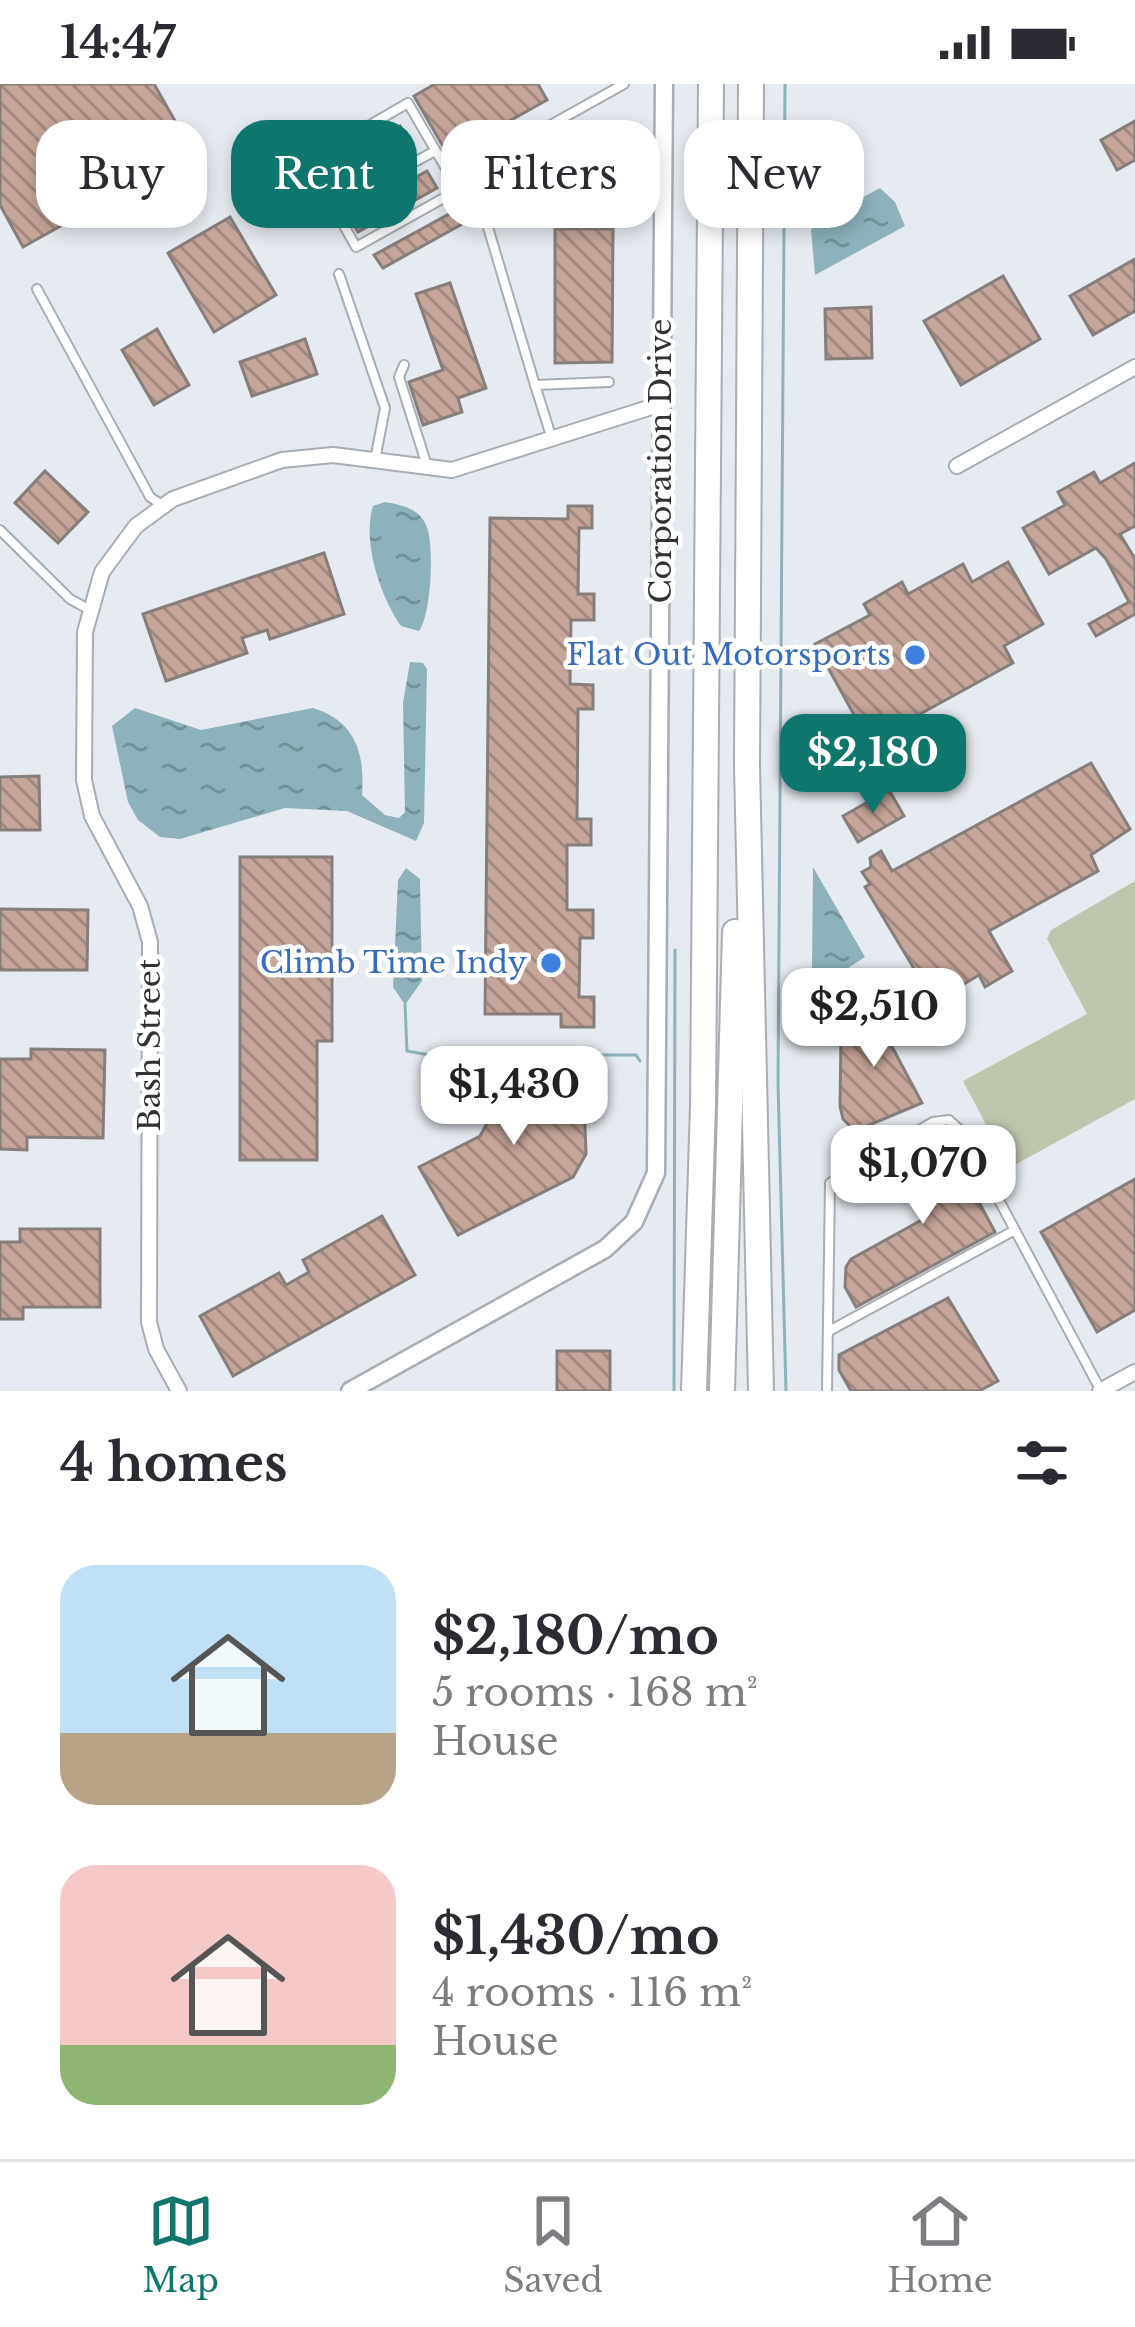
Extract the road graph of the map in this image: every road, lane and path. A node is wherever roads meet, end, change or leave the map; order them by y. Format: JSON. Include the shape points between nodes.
{"nodes":[{"id":1,"x":600,"y":84,"type":"edge"},
{"id":2,"x":624,"y":84,"type":"edge"},
{"id":3,"x":664,"y":84,"type":"edge"},
{"id":4,"x":711,"y":84,"type":"edge"},
{"id":5,"x":752,"y":84,"type":"edge"},
{"id":6,"x":605,"y":94,"type":"junction"},
{"id":7,"x":379,"y":120,"type":"edge"},
{"id":8,"x":559,"y":120,"type":"edge"},
{"id":9,"x":435,"y":151,"type":"junction"},
{"id":10,"x":417,"y":161,"type":"edge"},
{"id":11,"x":441,"y":161,"type":"edge"},
{"id":12,"x":345,"y":228,"type":"edge"},
{"id":13,"x":390,"y":228,"type":"edge"},
{"id":14,"x":489,"y":228,"type":"edge"},
{"id":15,"x":339,"y":274,"type":"dead end"},
{"id":16,"x":38,"y":289,"type":"dead end"},
{"id":17,"x":404,"y":365,"type":"dead end"},
{"id":18,"x":1135,"y":367,"type":"edge"},
{"id":19,"x":608,"y":382,"type":"dead end"},
{"id":20,"x":535,"y":385,"type":"junction"},
{"id":21,"x":661,"y":404,"type":"junction"},
{"id":22,"x":552,"y":441,"type":"junction"},
{"id":23,"x":375,"y":462,"type":"junction"},
{"id":24,"x":957,"y":466,"type":"dead end"},
{"id":25,"x":428,"y":470,"type":"junction"},
{"id":26,"x":163,"y":505,"type":"junction"},
{"id":27,"x":0,"y":530,"type":"edge"},
{"id":28,"x":89,"y":610,"type":"junction"},
{"id":29,"x":747,"y":766,"type":"junction"},
{"id":30,"x":1016,"y":1230,"type":"junction"},
{"id":31,"x":828,"y":1332,"type":"junction"},
{"id":32,"x":1135,"y":1372,"type":"edge"},
{"id":33,"x":179,"y":1391,"type":"edge"},
{"id":34,"x":350,"y":1391,"type":"edge"},
{"id":35,"x":694,"y":1391,"type":"edge"},
{"id":36,"x":722,"y":1391,"type":"edge"},
{"id":37,"x":761,"y":1391,"type":"edge"},
{"id":38,"x":827,"y":1391,"type":"edge"},
{"id":39,"x":1100,"y":1391,"type":"edge"}],
"edges":[{"from":1,"to":6,"type":"lane"},
{"from":2,"to":6,"type":"lane"},
{"from":3,"to":21,"type":"street","name":"Corporation Drive"},
{"from":4,"to":35,"type":"highway","via":[[704,1105]]},
{"from":5,"to":29,"type":"highway"},
{"from":6,"to":8,"type":"lane"},
{"from":7,"to":9,"type":"lane","via":[[408,103]]},
{"from":9,"to":10,"type":"lane"},
{"from":9,"to":11,"type":"lane"},
{"from":12,"to":13,"type":"lane","via":[[356,247]]},
{"from":14,"to":20,"type":"lane"},
{"from":15,"to":23,"type":"lane","via":[[385,408]]},
{"from":16,"to":26,"type":"lane","via":[[150,497]]},
{"from":17,"to":25,"type":"lane","via":[[399,377]]},
{"from":18,"to":24,"type":"street"},
{"from":19,"to":20,"type":"lane"},
{"from":20,"to":22,"type":"lane"},
{"from":21,"to":22,"type":"street"},
{"from":21,"to":34,"type":"street","name":"Corporation Drive","via":[[658,1150],[648,1196],[605,1249]]},
{"from":22,"to":25,"type":"street","via":[[481,465]]},
{"from":23,"to":25,"type":"street"},
{"from":23,"to":26,"type":"street","via":[[333,455],[282,460]]},
{"from":26,"to":28,"type":"street","name":"Bash Street","via":[[105,567]]},
{"from":27,"to":28,"type":"lane"},
{"from":28,"to":33,"type":"street","name":"Bash Street","via":[[84,785],[149,933],[149,1322]]},
{"from":29,"to":36,"type":"highway"},
{"from":29,"to":37,"type":"highway"},
{"from":30,"to":31,"type":"lane"},
{"from":30,"to":31,"type":"lane","via":[[963,1133],[949,1120],[933,1122],[830,1183]]},
{"from":30,"to":39,"type":"lane"},
{"from":31,"to":38,"type":"lane"},
{"from":32,"to":39,"type":"street"}]}
